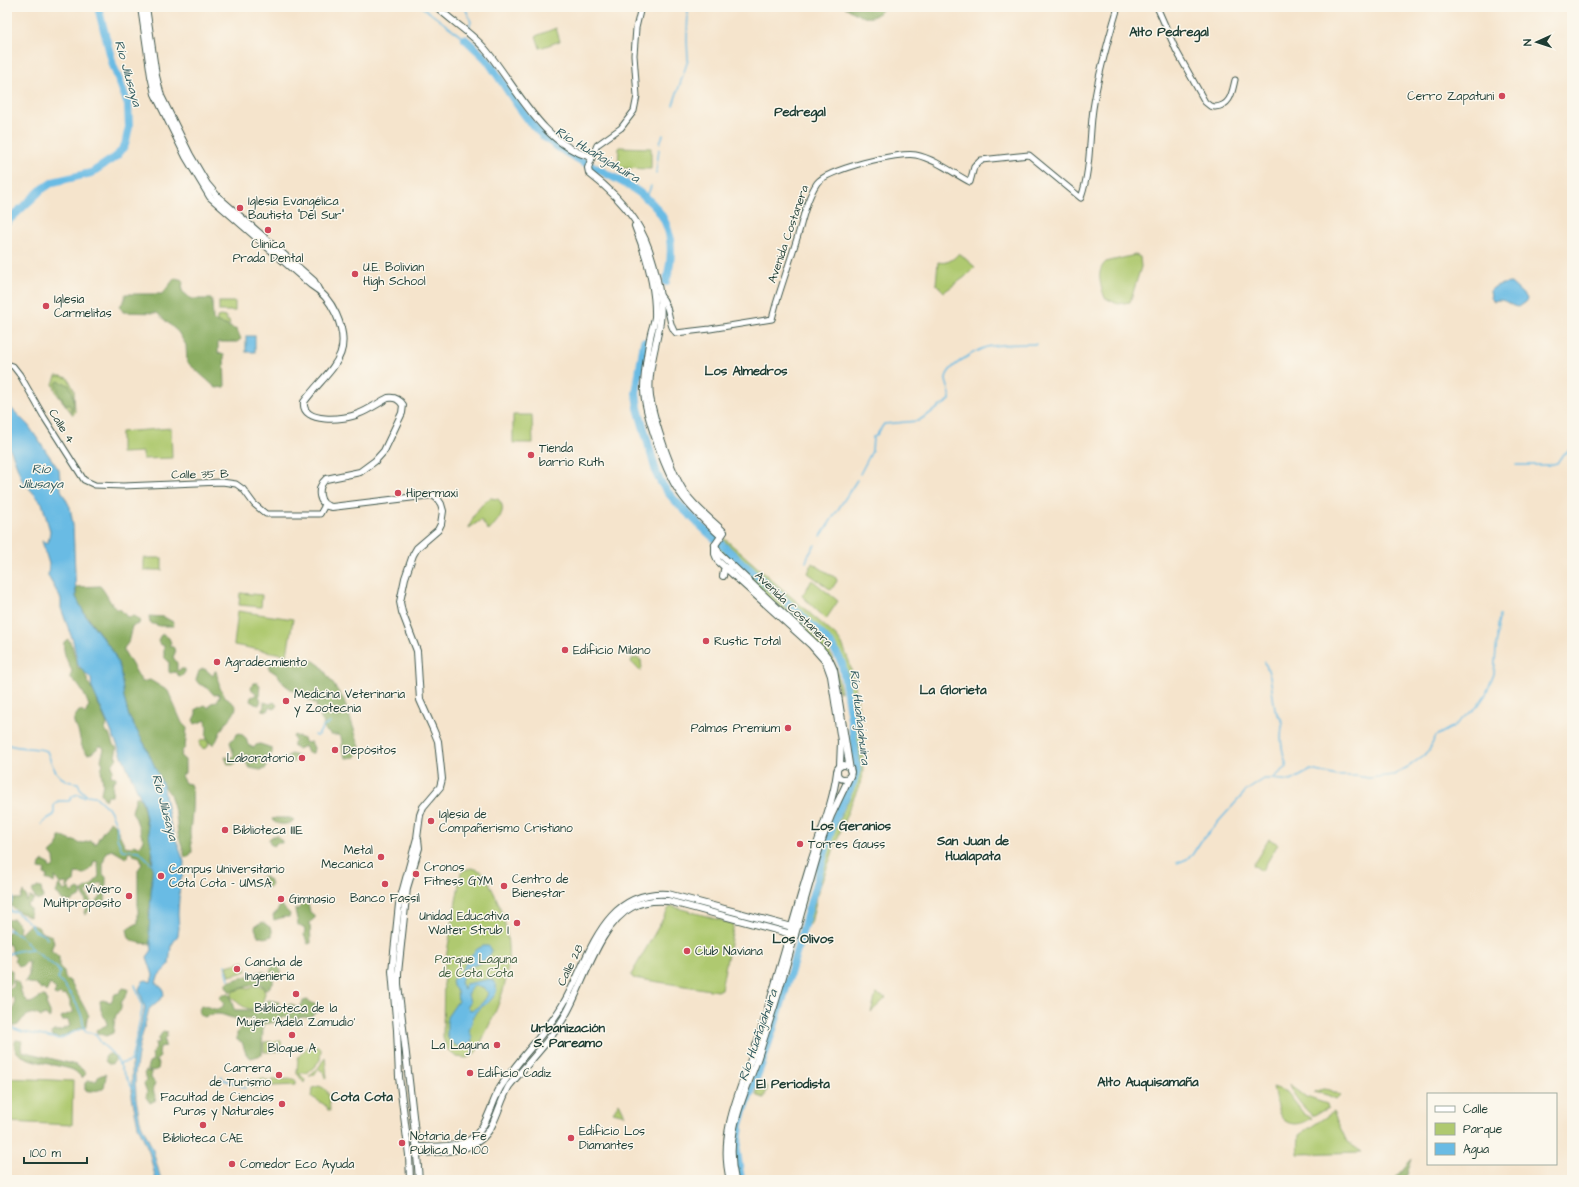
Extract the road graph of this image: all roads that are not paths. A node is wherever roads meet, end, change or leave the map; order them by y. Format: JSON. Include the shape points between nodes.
{"nodes":[{"id":1,"x":141,"y":7,"type":"edge"},
{"id":2,"x":146,"y":7,"type":"edge"},
{"id":3,"x":436,"y":7,"type":"edge"},
{"id":4,"x":641,"y":7,"type":"edge"},
{"id":5,"x":1118,"y":7,"type":"edge"},
{"id":6,"x":1157,"y":7,"type":"edge"},
{"id":7,"x":1235,"y":80,"type":"dead end"},
{"id":8,"x":165,"y":109,"type":"junction"},
{"id":9,"x":591,"y":158,"type":"junction"},
{"id":10,"x":627,"y":208,"type":"junction"},
{"id":11,"x":645,"y":252,"type":"junction"},
{"id":12,"x":655,"y":266,"type":"junction"},
{"id":13,"x":660,"y":295,"type":"junction"},
{"id":14,"x":658,"y":315,"type":"junction"},
{"id":15,"x":671,"y":318,"type":"junction"},
{"id":16,"x":7,"y":364,"type":"edge"},
{"id":17,"x":91,"y":484,"type":"joint"},
{"id":18,"x":325,"y":505,"type":"junction"},
{"id":19,"x":719,"y":539,"type":"junction"},
{"id":20,"x":732,"y":566,"type":"junction"},
{"id":21,"x":725,"y":568,"type":"junction"},
{"id":22,"x":723,"y":576,"type":"dead end"},
{"id":23,"x":839,"y":769,"type":"junction"},
{"id":24,"x":850,"y":773,"type":"junction"},
{"id":25,"x":403,"y":898,"type":"junction"},
{"id":26,"x":697,"y":905,"type":"junction"},
{"id":27,"x":794,"y":928,"type":"junction"},
{"id":28,"x":792,"y":935,"type":"junction"},
{"id":29,"x":771,"y":1007,"type":"junction"},
{"id":30,"x":565,"y":1008,"type":"junction"},
{"id":31,"x":503,"y":1083,"type":"junction"},
{"id":32,"x":509,"y":1086,"type":"junction"},
{"id":33,"x":471,"y":1143,"type":"junction"},
{"id":34,"x":409,"y":1147,"type":"junction"},
{"id":35,"x":417,"y":1150,"type":"junction"},
{"id":36,"x":410,"y":1180,"type":"edge"},
{"id":37,"x":419,"y":1180,"type":"edge"},
{"id":38,"x":730,"y":1180,"type":"edge"},
{"id":39,"x":735,"y":1180,"type":"edge"}],
"edges":[{"from":1,"to":8,"type":"main road","via":[[154,94]]},
{"from":2,"to":8,"type":"main road","via":[[158,88]]},
{"from":3,"to":9,"type":"main road","via":[[484,47],[546,130]]},
{"from":4,"to":9,"type":"street","via":[[634,55],[637,96],[634,111],[621,128],[597,145]]},
{"from":5,"to":15,"type":"street","name":"Avenida Costanera","via":[[1093,108],[1088,165],[1081,198],[1029,156],[981,160],[974,167],[970,182],[931,160],[914,154],[867,162],[822,177],[813,189],[772,319],[680,333],[672,328]]},
{"from":6,"to":7,"type":"street","via":[[1176,50],[1206,103],[1215,107],[1226,103],[1231,96]]},
{"from":8,"to":18,"type":"main road","via":[[201,179],[314,281],[331,303],[341,325],[344,339],[342,351],[304,402],[305,411],[320,418],[347,417],[359,414],[393,397],[401,402],[403,409],[384,450],[375,461],[360,472],[330,477],[323,481],[319,493]]},
{"from":9,"to":10,"type":"main road","name":"Avenida Costanera","via":[[589,171]]},
{"from":10,"to":11,"type":"main road","name":"Avenida Costanera"},
{"from":10,"to":12,"type":"main road","name":"Avenida Costanera","via":[[643,233]]},
{"from":11,"to":12,"type":"main road"},
{"from":11,"to":14,"type":"main road","name":"Avenida Costanera"},
{"from":12,"to":13,"type":"main road","name":"Avenida Costanera"},
{"from":13,"to":14,"type":"main road","name":"Avenida Costanera"},
{"from":13,"to":15,"type":"street","name":"Avenida Costanera","via":[[668,306]]},
{"from":14,"to":15,"type":"street"},
{"from":14,"to":19,"type":"main road","name":"Avenida Costanera","via":[[650,372],[650,397],[655,416],[682,488]]},
{"from":16,"to":17,"type":"street","name":"Calle 4","via":[[13,366],[20,375],[84,480]]},
{"from":17,"to":18,"type":"street","name":"Calle 35 B","via":[[236,484],[266,514],[320,514]]},
{"from":18,"to":25,"type":"main road","via":[[328,507],[432,495],[437,498],[443,511],[438,530],[417,548],[413,555],[400,602],[417,651],[420,700],[436,735],[442,779],[440,788],[422,811],[417,838],[419,848]]},
{"from":19,"to":20,"type":"main road","name":"Avenida Costanera","via":[[719,553]]},
{"from":19,"to":21,"type":"main road","name":"Avenida Costanera","via":[[715,554]]},
{"from":20,"to":21,"type":"main road"},
{"from":20,"to":24,"type":"main road","name":"Avenida Costanera","via":[[820,648],[833,664]]},
{"from":21,"to":22,"type":"main road"},
{"from":21,"to":23,"type":"main road","name":"Avenida Costanera","via":[[826,662],[831,676],[841,741]]},
{"from":23,"to":24,"type":"main road","via":[[846,766]]},
{"from":23,"to":24,"type":"main road","via":[[839,777],[842,779],[847,778]]},
{"from":23,"to":27,"type":"main road","name":"Avenida Costanera"},
{"from":24,"to":27,"type":"main road","name":"Avenida Costanera","via":[[823,837]]},
{"from":25,"to":34,"type":"main road","via":[[395,943],[392,983],[399,1077]]},
{"from":25,"to":35,"type":"main road","via":[[398,984]]},
{"from":26,"to":27,"type":"main road","name":"Calle 28"},
{"from":26,"to":28,"type":"main road","name":"Calle 28"},
{"from":26,"to":30,"type":"main road","name":"Calle 28","via":[[654,894],[634,899],[622,906],[616,916],[605,924]]},
{"from":27,"to":28,"type":"main road","name":"Avenida Costanera"},
{"from":28,"to":29,"type":"main road","name":"Avenida Costanera"},
{"from":29,"to":38,"type":"main road","name":"Avenida Costanera","via":[[731,1118],[727,1139]]},
{"from":29,"to":39,"type":"main road","name":"Avenida Costanera","via":[[757,1059],[736,1117],[731,1156]]},
{"from":30,"to":31,"type":"main road","name":"Calle 28"},
{"from":30,"to":32,"type":"main road","name":"Calle 28","via":[[544,1044]]},
{"from":31,"to":32,"type":"main road"},
{"from":31,"to":33,"type":"main road","name":"Calle 28","via":[[482,1128]]},
{"from":32,"to":33,"type":"main road","name":"Calle 28","via":[[493,1124],[484,1137]]},
{"from":33,"to":35,"type":"main road","name":"Calle 28"},
{"from":34,"to":35,"type":"main road","name":"Calle 28"},
{"from":34,"to":36,"type":"main road"},
{"from":35,"to":37,"type":"main road"}]}
